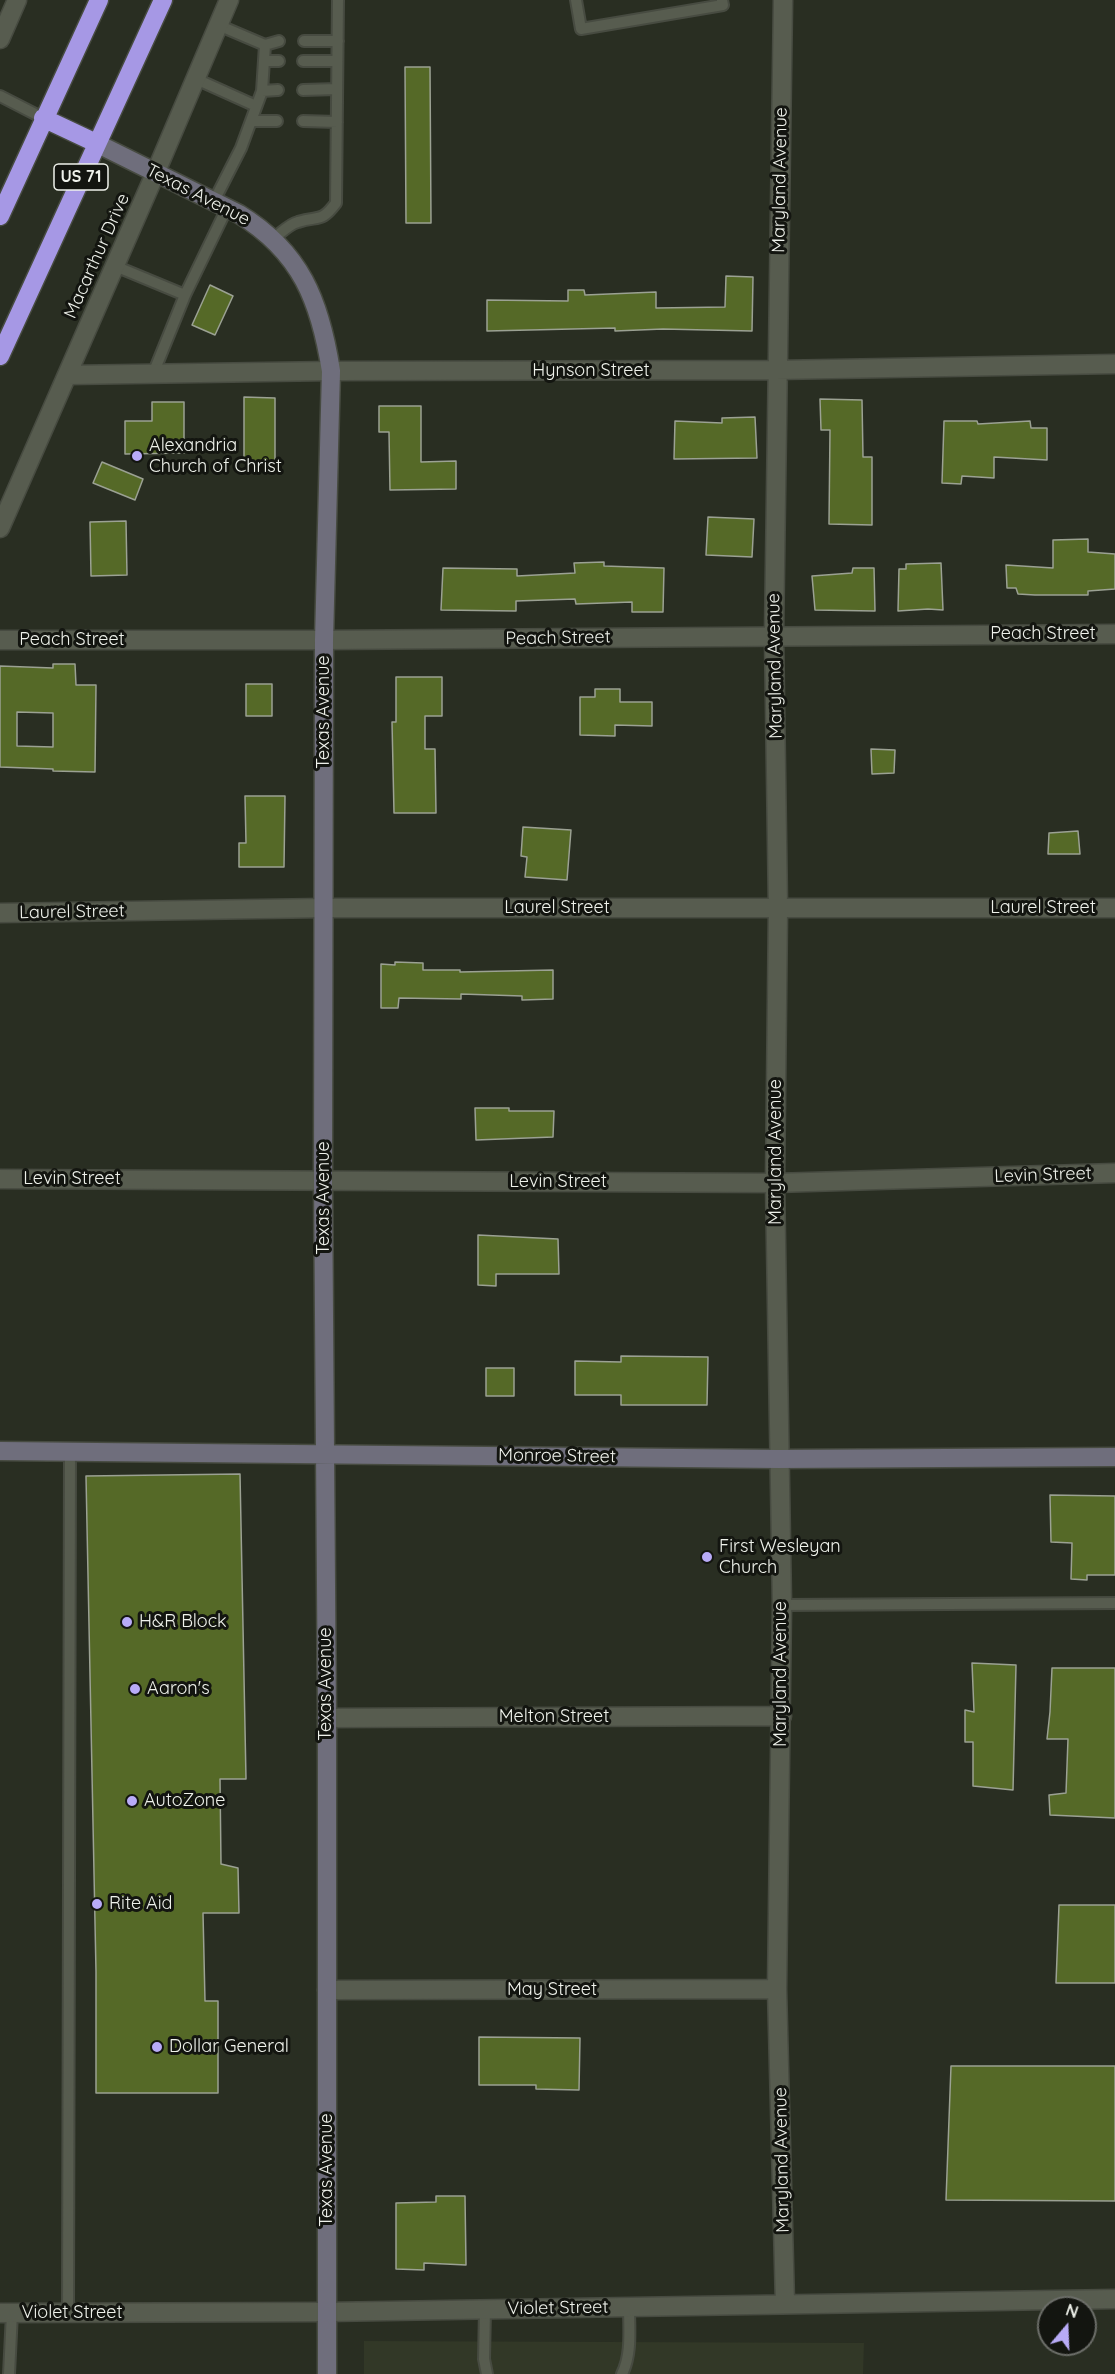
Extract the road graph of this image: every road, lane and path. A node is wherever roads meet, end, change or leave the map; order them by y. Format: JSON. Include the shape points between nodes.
{"nodes":[{"id":1,"x":17,"y":0,"type":"edge"},
{"id":2,"x":99,"y":0,"type":"edge"},
{"id":3,"x":163,"y":0,"type":"edge"},
{"id":4,"x":229,"y":0,"type":"edge"},
{"id":5,"x":338,"y":0,"type":"edge"},
{"id":6,"x":576,"y":0,"type":"edge"},
{"id":7,"x":722,"y":0,"type":"edge"},
{"id":8,"x":783,"y":0,"type":"edge"},
{"id":9,"x":218,"y":25,"type":"junction"},
{"id":10,"x":2,"y":30,"type":"edge"},
{"id":11,"x":279,"y":41,"type":"dead end"},
{"id":12,"x":304,"y":41,"type":"dead end"},
{"id":13,"x":338,"y":41,"type":"junction"},
{"id":14,"x":265,"y":45,"type":"junction"},
{"id":15,"x":264,"y":61,"type":"junction"},
{"id":16,"x":279,"y":61,"type":"dead end"},
{"id":17,"x":303,"y":61,"type":"dead end"},
{"id":18,"x":338,"y":61,"type":"junction"},
{"id":19,"x":196,"y":79,"type":"junction"},
{"id":20,"x":337,"y":89,"type":"junction"},
{"id":21,"x":278,"y":90,"type":"dead end"},
{"id":22,"x":303,"y":90,"type":"dead end"},
{"id":23,"x":262,"y":91,"type":"junction"},
{"id":24,"x":0,"y":96,"type":"edge"},
{"id":25,"x":256,"y":106,"type":"junction"},
{"id":26,"x":44,"y":118,"type":"junction"},
{"id":27,"x":251,"y":121,"type":"junction"},
{"id":28,"x":277,"y":121,"type":"dead end"},
{"id":29,"x":303,"y":121,"type":"dead end"},
{"id":30,"x":337,"y":122,"type":"junction"},
{"id":31,"x":96,"y":144,"type":"junction"},
{"id":32,"x":155,"y":174,"type":"junction"},
{"id":33,"x":220,"y":204,"type":"junction"},
{"id":34,"x":0,"y":216,"type":"edge"},
{"id":35,"x":273,"y":239,"type":"junction"},
{"id":36,"x":115,"y":266,"type":"junction"},
{"id":37,"x":185,"y":295,"type":"junction"},
{"id":38,"x":0,"y":356,"type":"edge"},
{"id":39,"x":1115,"y":364,"type":"edge"},
{"id":40,"x":776,"y":370,"type":"junction"},
{"id":41,"x":331,"y":371,"type":"junction"},
{"id":42,"x":153,"y":374,"type":"junction"},
{"id":43,"x":68,"y":375,"type":"junction"},
{"id":44,"x":0,"y":528,"type":"edge"},
{"id":45,"x":1115,"y":634,"type":"edge"},
{"id":46,"x":774,"y":636,"type":"junction"},
{"id":47,"x":0,"y":640,"type":"edge"},
{"id":48,"x":324,"y":640,"type":"junction"},
{"id":49,"x":324,"y":908,"type":"junction"},
{"id":50,"x":778,"y":908,"type":"junction"},
{"id":51,"x":1115,"y":908,"type":"edge"},
{"id":52,"x":0,"y":913,"type":"edge"},
{"id":53,"x":1115,"y":1173,"type":"edge"},
{"id":54,"x":0,"y":1179,"type":"edge"},
{"id":55,"x":323,"y":1181,"type":"junction"},
{"id":56,"x":775,"y":1183,"type":"junction"},
{"id":57,"x":0,"y":1451,"type":"edge"},
{"id":58,"x":70,"y":1451,"type":"junction"},
{"id":59,"x":325,"y":1453,"type":"junction"},
{"id":60,"x":1115,"y":1457,"type":"edge"},
{"id":61,"x":778,"y":1458,"type":"junction"},
{"id":62,"x":1115,"y":1602,"type":"edge"},
{"id":63,"x":782,"y":1605,"type":"junction"},
{"id":64,"x":782,"y":1716,"type":"junction"},
{"id":65,"x":327,"y":1718,"type":"junction"},
{"id":66,"x":777,"y":1989,"type":"junction"},
{"id":67,"x":327,"y":1990,"type":"junction"},
{"id":68,"x":1115,"y":2299,"type":"edge"},
{"id":69,"x":785,"y":2304,"type":"junction"},
{"id":70,"x":629,"y":2307,"type":"junction"},
{"id":71,"x":484,"y":2309,"type":"junction"},
{"id":72,"x":327,"y":2312,"type":"junction"},
{"id":73,"x":6,"y":2313,"type":"edge"},
{"id":74,"x":68,"y":2313,"type":"junction"},
{"id":75,"x":9,"y":2374,"type":"edge"},
{"id":76,"x":327,"y":2374,"type":"edge"},
{"id":77,"x":487,"y":2374,"type":"edge"},
{"id":78,"x":622,"y":2374,"type":"edge"}],
"edges":[{"from":1,"to":10,"type":"street"},
{"from":2,"to":26,"type":"highway"},
{"from":3,"to":31,"type":"highway","number":"US 71"},
{"from":4,"to":9,"type":"street","name":"Macarthur Drive"},
{"from":5,"to":13,"type":"lane"},
{"from":6,"to":7,"type":"lane","via":[[581,29],[723,5]]},
{"from":8,"to":40,"type":"street","name":"Maryland Avenue"},
{"from":9,"to":14,"type":"lane"},
{"from":9,"to":19,"type":"street","name":"Macarthur Drive"},
{"from":11,"to":14,"type":"lane"},
{"from":12,"to":13,"type":"lane"},
{"from":13,"to":18,"type":"lane"},
{"from":14,"to":15,"type":"lane"},
{"from":15,"to":16,"type":"lane"},
{"from":15,"to":23,"type":"lane"},
{"from":17,"to":18,"type":"lane"},
{"from":18,"to":20,"type":"lane"},
{"from":19,"to":25,"type":"lane"},
{"from":19,"to":32,"type":"street","name":"Macarthur Drive"},
{"from":20,"to":22,"type":"lane"},
{"from":20,"to":30,"type":"lane"},
{"from":21,"to":23,"type":"lane"},
{"from":23,"to":25,"type":"lane"},
{"from":24,"to":26,"type":"lane"},
{"from":25,"to":27,"type":"lane"},
{"from":26,"to":31,"type":"highway"},
{"from":26,"to":34,"type":"highway"},
{"from":27,"to":28,"type":"lane"},
{"from":27,"to":33,"type":"lane"},
{"from":29,"to":30,"type":"lane"},
{"from":30,"to":35,"type":"lane","via":[[336,203],[327,215],[296,222]]},
{"from":31,"to":32,"type":"street","name":"Texas Avenue"},
{"from":31,"to":38,"type":"highway","number":"US 71"},
{"from":32,"to":33,"type":"street","name":"Texas Avenue"},
{"from":32,"to":36,"type":"street","name":"Macarthur Drive"},
{"from":33,"to":35,"type":"street","name":"Texas Avenue"},
{"from":33,"to":37,"type":"lane"},
{"from":35,"to":41,"type":"street","name":"Texas Avenue","via":[[295,263],[311,291]]},
{"from":36,"to":37,"type":"lane"},
{"from":36,"to":43,"type":"street","name":"Macarthur Drive"},
{"from":37,"to":42,"type":"lane"},
{"from":39,"to":40,"type":"street","name":"Hynson Street"},
{"from":40,"to":41,"type":"street","name":"Hynson Street"},
{"from":40,"to":46,"type":"street","name":"Maryland Avenue"},
{"from":41,"to":42,"type":"street","name":"Hynson Street"},
{"from":41,"to":48,"type":"street","name":"Texas Avenue"},
{"from":42,"to":43,"type":"street","name":"Hynson Street"},
{"from":43,"to":44,"type":"street","name":"Macarthur Drive"},
{"from":45,"to":46,"type":"street","name":"Peach Street"},
{"from":46,"to":48,"type":"street","name":"Peach Street"},
{"from":46,"to":50,"type":"street","name":"Maryland Avenue"},
{"from":47,"to":48,"type":"street","name":"Peach Street"},
{"from":48,"to":49,"type":"street","name":"Texas Avenue"},
{"from":49,"to":50,"type":"street","name":"Laurel Street"},
{"from":49,"to":52,"type":"street","name":"Laurel Street"},
{"from":49,"to":55,"type":"street","name":"Texas Avenue"},
{"from":50,"to":51,"type":"street","name":"Laurel Street"},
{"from":50,"to":56,"type":"street","name":"Maryland Avenue"},
{"from":53,"to":56,"type":"street","name":"Levin Street"},
{"from":54,"to":55,"type":"street","name":"Levin Street"},
{"from":55,"to":56,"type":"street","name":"Levin Street"},
{"from":55,"to":59,"type":"street","name":"Texas Avenue"},
{"from":56,"to":61,"type":"street","name":"Maryland Avenue"},
{"from":57,"to":58,"type":"street","name":"Monroe Street"},
{"from":58,"to":59,"type":"street","name":"Monroe Street"},
{"from":58,"to":74,"type":"lane"},
{"from":59,"to":61,"type":"street","name":"Monroe Street"},
{"from":59,"to":65,"type":"street","name":"Texas Avenue"},
{"from":60,"to":61,"type":"street","name":"Monroe Street"},
{"from":61,"to":63,"type":"street","name":"Maryland Avenue"},
{"from":62,"to":63,"type":"lane"},
{"from":63,"to":64,"type":"street","name":"Maryland Avenue"},
{"from":64,"to":65,"type":"street","name":"Melton Street"},
{"from":64,"to":66,"type":"street","name":"Maryland Avenue"},
{"from":65,"to":67,"type":"street","name":"Texas Avenue"},
{"from":66,"to":67,"type":"street","name":"May Street"},
{"from":66,"to":69,"type":"street","name":"Maryland Avenue"},
{"from":67,"to":72,"type":"street","name":"Texas Avenue"},
{"from":68,"to":69,"type":"street","name":"Violet Street"},
{"from":69,"to":70,"type":"street","name":"Violet Street"},
{"from":70,"to":71,"type":"street","name":"Violet Street"},
{"from":70,"to":78,"type":"lane","via":[[628,2352]]},
{"from":71,"to":72,"type":"street","name":"Violet Street"},
{"from":71,"to":77,"type":"lane"},
{"from":72,"to":74,"type":"street","name":"Violet Street"},
{"from":72,"to":76,"type":"street","name":"Texas Avenue"},
{"from":73,"to":74,"type":"street","name":"Violet Street"},
{"from":73,"to":75,"type":"lane"}]}
